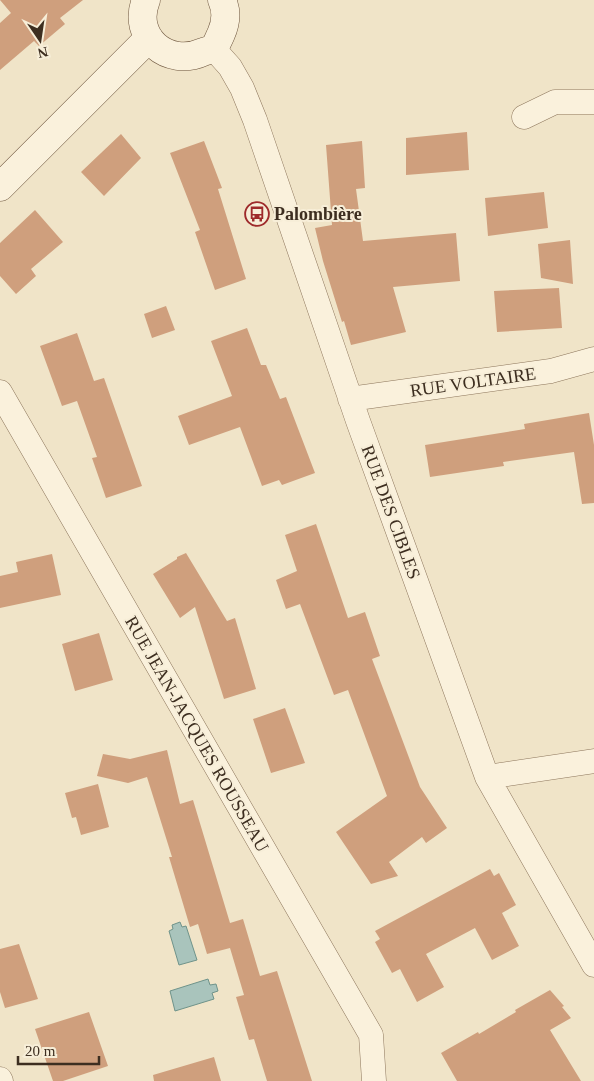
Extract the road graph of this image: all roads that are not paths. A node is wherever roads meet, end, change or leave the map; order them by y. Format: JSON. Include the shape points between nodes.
{"nodes":[{"id":1,"x":146,"y":0,"type":"edge"},
{"id":2,"x":222,"y":0,"type":"edge"},
{"id":3,"x":148,"y":38,"type":"junction"},
{"id":4,"x":213,"y":48,"type":"junction"},
{"id":5,"x":594,"y":102,"type":"edge"},
{"id":6,"x":524,"y":117,"type":"dead end"},
{"id":7,"x":0,"y":187,"type":"edge"},
{"id":8,"x":594,"y":359,"type":"edge"},
{"id":9,"x":0,"y":392,"type":"edge"},
{"id":10,"x":350,"y":399,"type":"junction"},
{"id":11,"x":594,"y":761,"type":"edge"},
{"id":12,"x":487,"y":777,"type":"junction"},
{"id":13,"x":594,"y":966,"type":"edge"},
{"id":14,"x":374,"y":1081,"type":"edge"}],
"edges":[{"from":1,"to":3,"type":"street","via":[[143,23]]},
{"from":2,"to":4,"type":"street","via":[[226,17],[224,29]]},
{"from":3,"to":4,"type":"street","via":[[170,55],[197,55]]},
{"from":3,"to":7,"type":"street"},
{"from":4,"to":10,"type":"street","name":"RUE DES CIBLES","via":[[230,67],[255,120]]},
{"from":5,"to":6,"type":"street","via":[[555,102]]},
{"from":8,"to":10,"type":"street","name":"RUE VOLTAIRE","via":[[552,371]]},
{"from":9,"to":14,"type":"street","name":"RUE JEAN-JACQUES ROUSSEAU","via":[[372,1035]]},
{"from":10,"to":12,"type":"street","name":"RUE DES CIBLES"},
{"from":11,"to":12,"type":"street"},
{"from":12,"to":13,"type":"street","name":"RUE DES CIBLES"}]}
